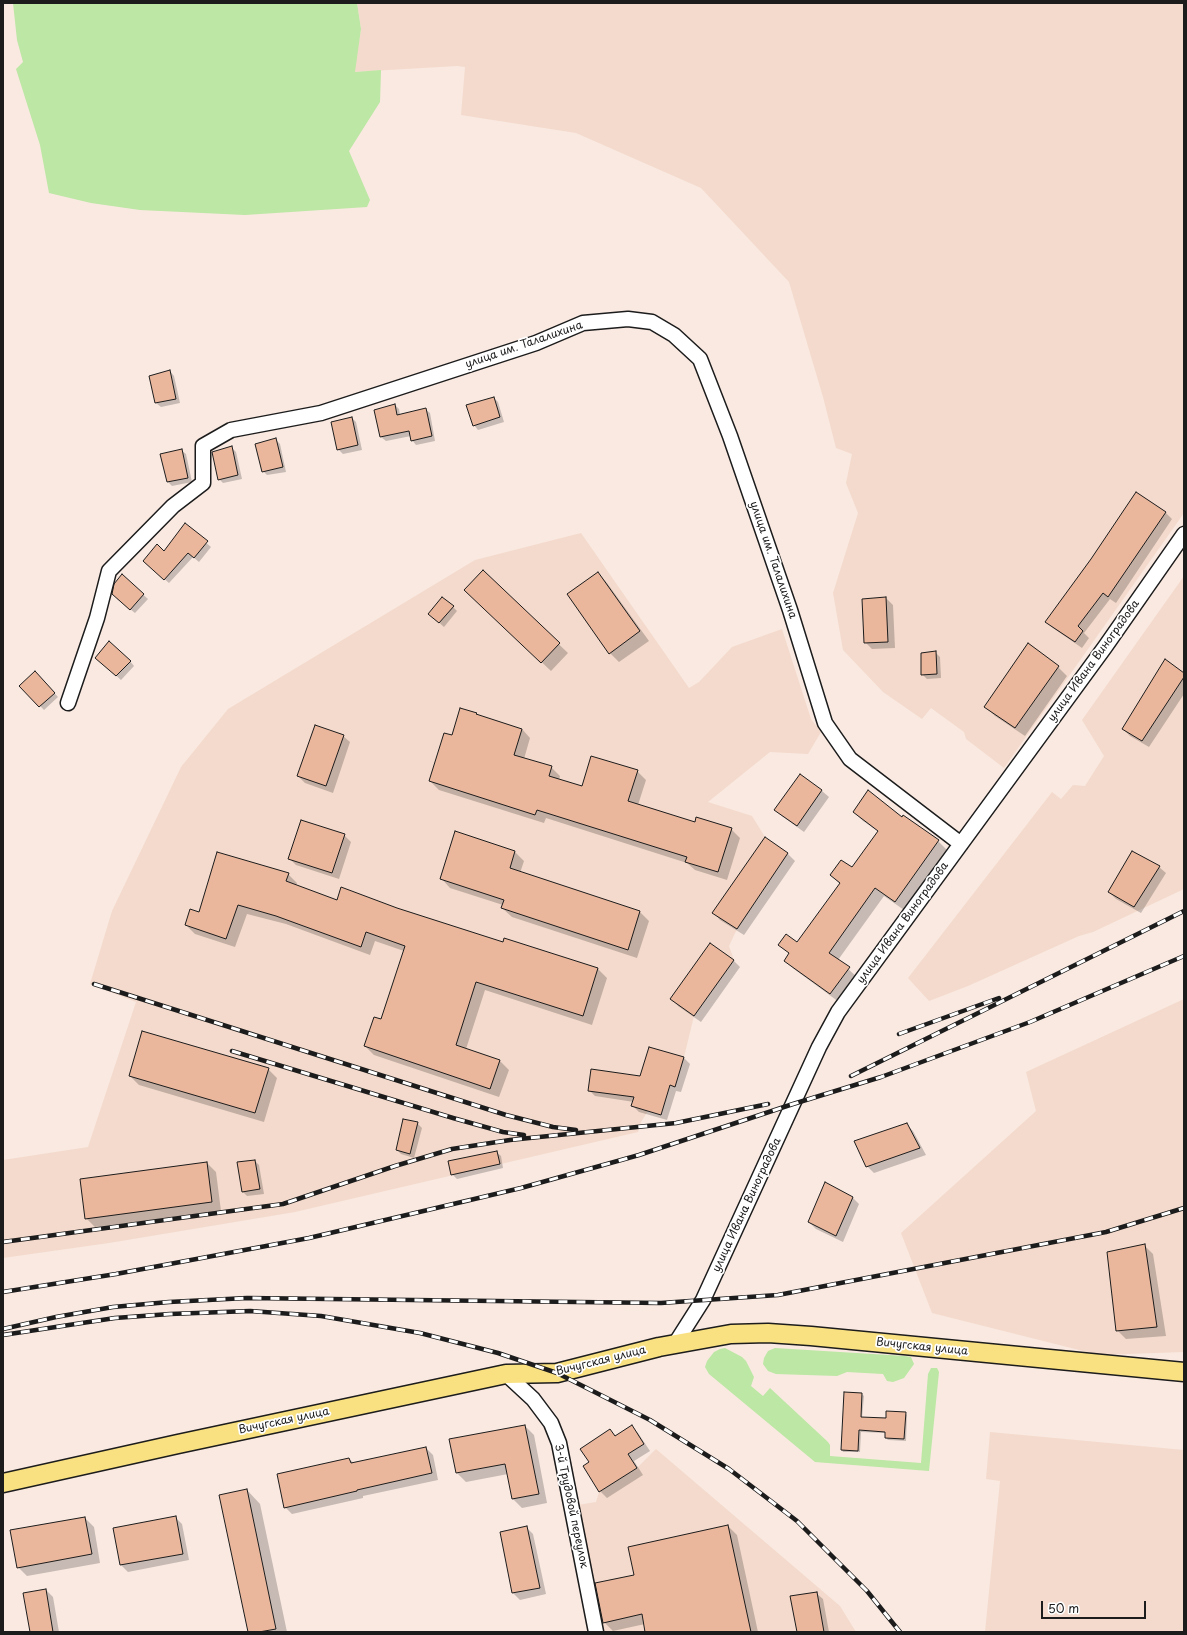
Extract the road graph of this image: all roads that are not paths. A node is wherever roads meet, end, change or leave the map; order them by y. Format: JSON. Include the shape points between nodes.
{"nodes":[{"id":1,"x":1184,"y":534,"type":"edge"},
{"id":2,"x":68,"y":703,"type":"dead end"},
{"id":3,"x":961,"y":844,"type":"junction"},
{"id":4,"x":675,"y":1344,"type":"junction"},
{"id":5,"x":1184,"y":1372,"type":"edge"},
{"id":6,"x":506,"y":1374,"type":"junction"},
{"id":7,"x":3,"y":1483,"type":"edge"},
{"id":8,"x":596,"y":1632,"type":"edge"}],
"edges":[{"from":1,"to":3,"type":"street","name":"улица Ивана Виноградова"},
{"from":2,"to":3,"type":"street","name":"улица им. Талалихина","via":[[97,618],[109,571],[173,506],[203,483],[203,446],[231,430],[321,413],[536,343],[583,323],[628,319],[652,322],[674,335],[700,359],[730,436],[790,610],[825,723],[850,759]]},
{"from":3,"to":4,"type":"street","name":"улица Ивана Виноградова","via":[[838,1012],[819,1047],[703,1300]]},
{"from":4,"to":5,"type":"main road","name":"Вичугская улица","via":[[731,1334],[768,1333]]},
{"from":4,"to":6,"type":"main road","name":"Вичугская улица","via":[[557,1373]]},
{"from":6,"to":7,"type":"main road","name":"Вичугская улица"},
{"from":6,"to":8,"type":"street","name":"3-й Трудовой переулок","via":[[533,1399],[551,1424],[559,1443]]}]}
